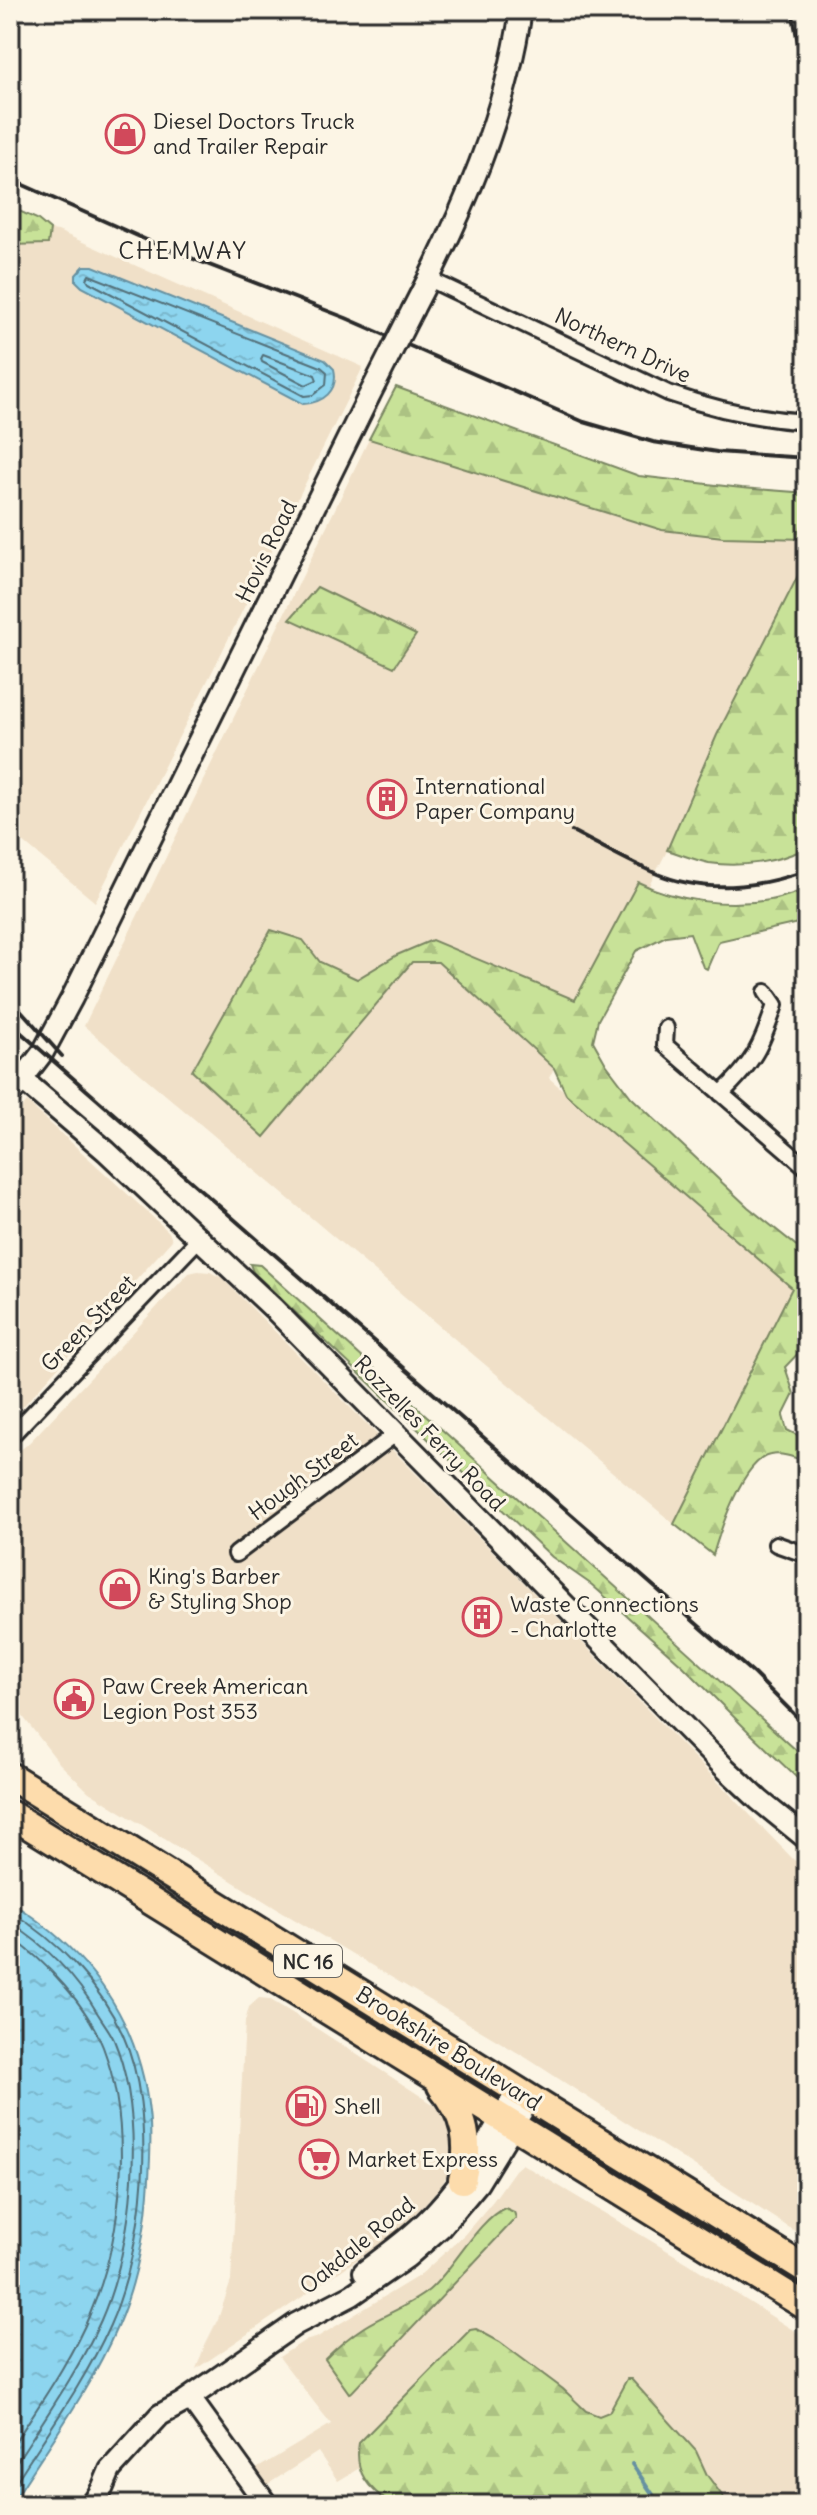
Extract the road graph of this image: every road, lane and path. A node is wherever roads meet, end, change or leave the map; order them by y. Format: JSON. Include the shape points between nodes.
{"nodes":[{"id":1,"x":521,"y":10,"type":"edge"},
{"id":2,"x":429,"y":279,"type":"junction"},
{"id":3,"x":807,"y":422,"type":"edge"},
{"id":4,"x":766,"y":992,"type":"dead end"},
{"id":5,"x":666,"y":1028,"type":"dead end"},
{"id":6,"x":14,"y":1081,"type":"edge"},
{"id":7,"x":721,"y":1094,"type":"junction"},
{"id":8,"x":807,"y":1168,"type":"edge"},
{"id":9,"x":198,"y":1240,"type":"junction"},
{"id":10,"x":397,"y":1433,"type":"junction"},
{"id":11,"x":10,"y":1437,"type":"edge"},
{"id":12,"x":776,"y":1544,"type":"dead end"},
{"id":13,"x":236,"y":1554,"type":"dead end"},
{"id":14,"x":807,"y":1555,"type":"edge"},
{"id":15,"x":10,"y":1776,"type":"edge"},
{"id":16,"x":10,"y":1814,"type":"edge"},
{"id":17,"x":807,"y":1839,"type":"edge"},
{"id":18,"x":431,"y":2075,"type":"junction"},
{"id":19,"x":524,"y":2094,"type":"junction"},
{"id":20,"x":507,"y":2122,"type":"junction"},
{"id":21,"x":462,"y":2180,"type":"junction"},
{"id":22,"x":807,"y":2270,"type":"edge"},
{"id":23,"x":807,"y":2307,"type":"edge"},
{"id":24,"x":307,"y":2318,"type":"junction"},
{"id":25,"x":186,"y":2401,"type":"junction"},
{"id":26,"x":97,"y":2497,"type":"edge"},
{"id":27,"x":267,"y":2505,"type":"edge"}],
"edges":[{"from":1,"to":2,"type":"street","name":"Hovis Road","via":[[498,114]]},
{"from":2,"to":3,"type":"street","name":"Northern Drive","via":[[668,393],[742,415]]},
{"from":2,"to":6,"type":"street","name":"Hovis Road","bridge":true,"via":[[72,998],[49,1042]]},
{"from":4,"to":7,"type":"street","via":[[775,1005],[763,1041],[747,1069]]},
{"from":5,"to":7,"type":"street","via":[[665,1045]]},
{"from":6,"to":9,"type":"street","name":"Rozzelles Ferry Road","via":[[106,1151]]},
{"from":7,"to":8,"type":"street"},
{"from":9,"to":10,"type":"street","name":"Rozzelles Ferry Road"},
{"from":9,"to":11,"type":"street","name":"Green Street"},
{"from":10,"to":13,"type":"street","name":"Hough Street"},
{"from":10,"to":17,"type":"street","name":"Rozzelles Ferry Road","via":[[726,1769]]},
{"from":12,"to":14,"type":"street"},
{"from":15,"to":19,"type":"highway","name":"Brookshire Boulevard","number":"NC 16"},
{"from":16,"to":18,"type":"highway","name":"Brookshire Boulevard","number":"NC 16"},
{"from":18,"to":20,"type":"highway","name":"Brookshire Boulevard","number":"NC 16"},
{"from":18,"to":21,"type":"highway","via":[[463,2121],[467,2153]]},
{"from":19,"to":20,"type":"street","name":"Oakdale Road"},
{"from":19,"to":22,"type":"highway","name":"Brookshire Boulevard","number":"NC 16"},
{"from":20,"to":21,"type":"street","name":"Oakdale Road"},
{"from":20,"to":23,"type":"highway","name":"Brookshire Boulevard","number":"NC 16"},
{"from":20,"to":24,"type":"street","name":"Oakdale Road","via":[[478,2183],[434,2234],[352,2295]]},
{"from":21,"to":24,"type":"street","name":"Oakdale Road","via":[[409,2237],[326,2297]]},
{"from":24,"to":25,"type":"street","name":"Oakdale Road"},
{"from":25,"to":26,"type":"street","name":"Oakdale Road"},
{"from":25,"to":27,"type":"street"}]}
